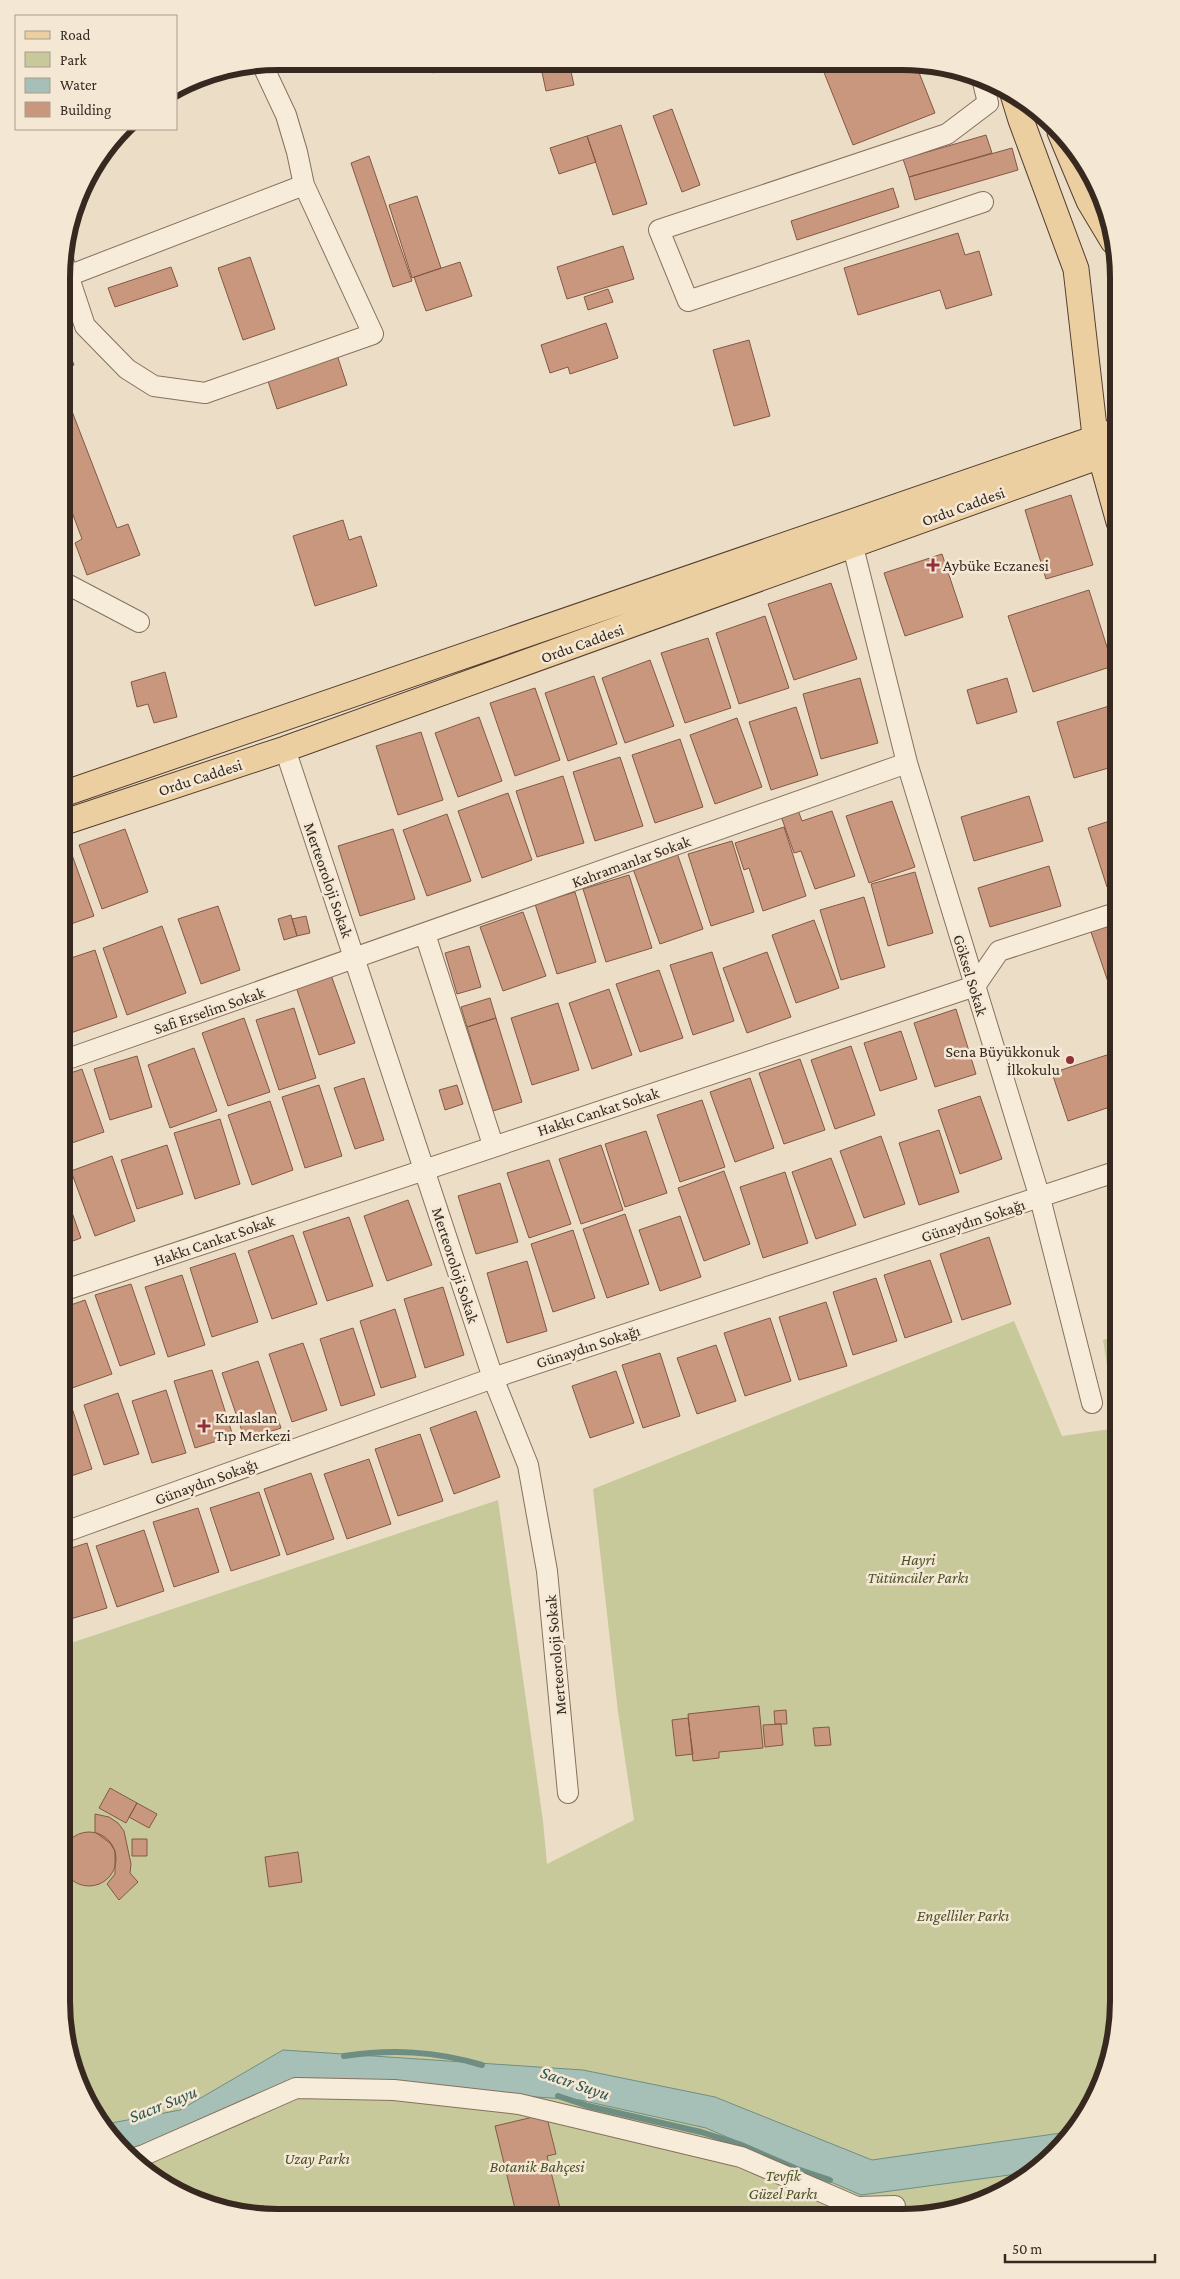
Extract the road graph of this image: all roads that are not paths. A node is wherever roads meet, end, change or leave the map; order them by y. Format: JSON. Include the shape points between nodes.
{"nodes":[{"id":1,"x":265,"y":70,"type":"edge"},
{"id":2,"x":984,"y":87,"type":"edge"},
{"id":3,"x":1016,"y":104,"type":"edge"},
{"id":4,"x":1083,"y":177,"type":"edge"},
{"id":5,"x":304,"y":185,"type":"junction"},
{"id":6,"x":983,"y":202,"type":"dead end"},
{"id":7,"x":1103,"y":225,"type":"edge"},
{"id":8,"x":70,"y":281,"type":"edge"},
{"id":9,"x":70,"y":289,"type":"edge"},
{"id":10,"x":1104,"y":448,"type":"edge"},
{"id":11,"x":1110,"y":478,"type":"edge"},
{"id":12,"x":853,"y":547,"type":"junction"},
{"id":13,"x":70,"y":586,"type":"edge"},
{"id":14,"x":139,"y":622,"type":"dead end"},
{"id":15,"x":284,"y":749,"type":"junction"},
{"id":16,"x":907,"y":763,"type":"junction"},
{"id":17,"x":70,"y":791,"type":"edge"},
{"id":18,"x":70,"y":820,"type":"edge"},
{"id":19,"x":1110,"y":915,"type":"edge"},
{"id":20,"x":425,"y":934,"type":"junction"},
{"id":21,"x":355,"y":959,"type":"junction"},
{"id":22,"x":975,"y":986,"type":"junction"},
{"id":23,"x":70,"y":1058,"type":"edge"},
{"id":24,"x":493,"y":1146,"type":"junction"},
{"id":25,"x":424,"y":1168,"type":"junction"},
{"id":26,"x":1110,"y":1174,"type":"edge"},
{"id":27,"x":1040,"y":1198,"type":"junction"},
{"id":28,"x":70,"y":1288,"type":"edge"},
{"id":29,"x":492,"y":1378,"type":"junction"},
{"id":30,"x":1092,"y":1403,"type":"dead end"},
{"id":31,"x":70,"y":1530,"type":"edge"},
{"id":32,"x":568,"y":1794,"type":"dead end"},
{"id":33,"x":140,"y":2156,"type":"edge"},
{"id":34,"x":895,"y":2206,"type":"dead end"}],
"edges":[{"from":1,"to":5,"type":"street","via":[[286,115]]},
{"from":2,"to":6,"type":"street","via":[[988,103],[947,134],[659,230],[688,301]]},
{"from":3,"to":10,"type":"main road","via":[[1076,269]]},
{"from":4,"to":7,"type":"main road","via":[[1089,201]]},
{"from":5,"to":8,"type":"street"},
{"from":5,"to":9,"type":"street","via":[[373,334],[205,393],[154,386],[126,369],[85,326]]},
{"from":10,"to":11,"type":"main road"},
{"from":10,"to":12,"type":"main road","name":"Ordu Caddesi"},
{"from":10,"to":17,"type":"main road","name":"Ordu Caddesi"},
{"from":12,"to":15,"type":"main road","name":"Ordu Caddesi"},
{"from":12,"to":16,"type":"street","name":"Göksel Sokak"},
{"from":13,"to":14,"type":"street"},
{"from":15,"to":18,"type":"main road","name":"Ordu Caddesi"},
{"from":15,"to":21,"type":"street","name":"Merteoroloji Sokak"},
{"from":16,"to":20,"type":"street","name":"Kahramanlar Sokak"},
{"from":16,"to":22,"type":"street","name":"Göksel Sokak"},
{"from":19,"to":22,"type":"street","via":[[999,951]]},
{"from":20,"to":21,"type":"street","name":"Kahramanlar Sokak"},
{"from":20,"to":24,"type":"street"},
{"from":21,"to":23,"type":"street","name":"Safi Erselim Sokak"},
{"from":21,"to":25,"type":"street","name":"Merteoroloji Sokak"},
{"from":22,"to":24,"type":"street","name":"Hakkı Cankat Sokak"},
{"from":22,"to":27,"type":"street","name":"Göksel Sokak"},
{"from":24,"to":25,"type":"street","name":"Hakkı Cankat Sokak"},
{"from":25,"to":28,"type":"street","name":"Hakkı Cankat Sokak"},
{"from":25,"to":29,"type":"street","name":"Merteoroloji Sokak"},
{"from":26,"to":27,"type":"street","name":"Günaydın Sokağı"},
{"from":27,"to":29,"type":"street","name":"Günaydın Sokağı"},
{"from":27,"to":30,"type":"street","name":"Göksel Sokak"},
{"from":29,"to":31,"type":"street","name":"Günaydın Sokağı"},
{"from":29,"to":32,"type":"street","name":"Merteoroloji Sokak","via":[[528,1465],[547,1571]]},
{"from":33,"to":34,"type":"street","via":[[296,2088],[394,2090],[519,2104],[741,2157],[857,2207]]}]}
